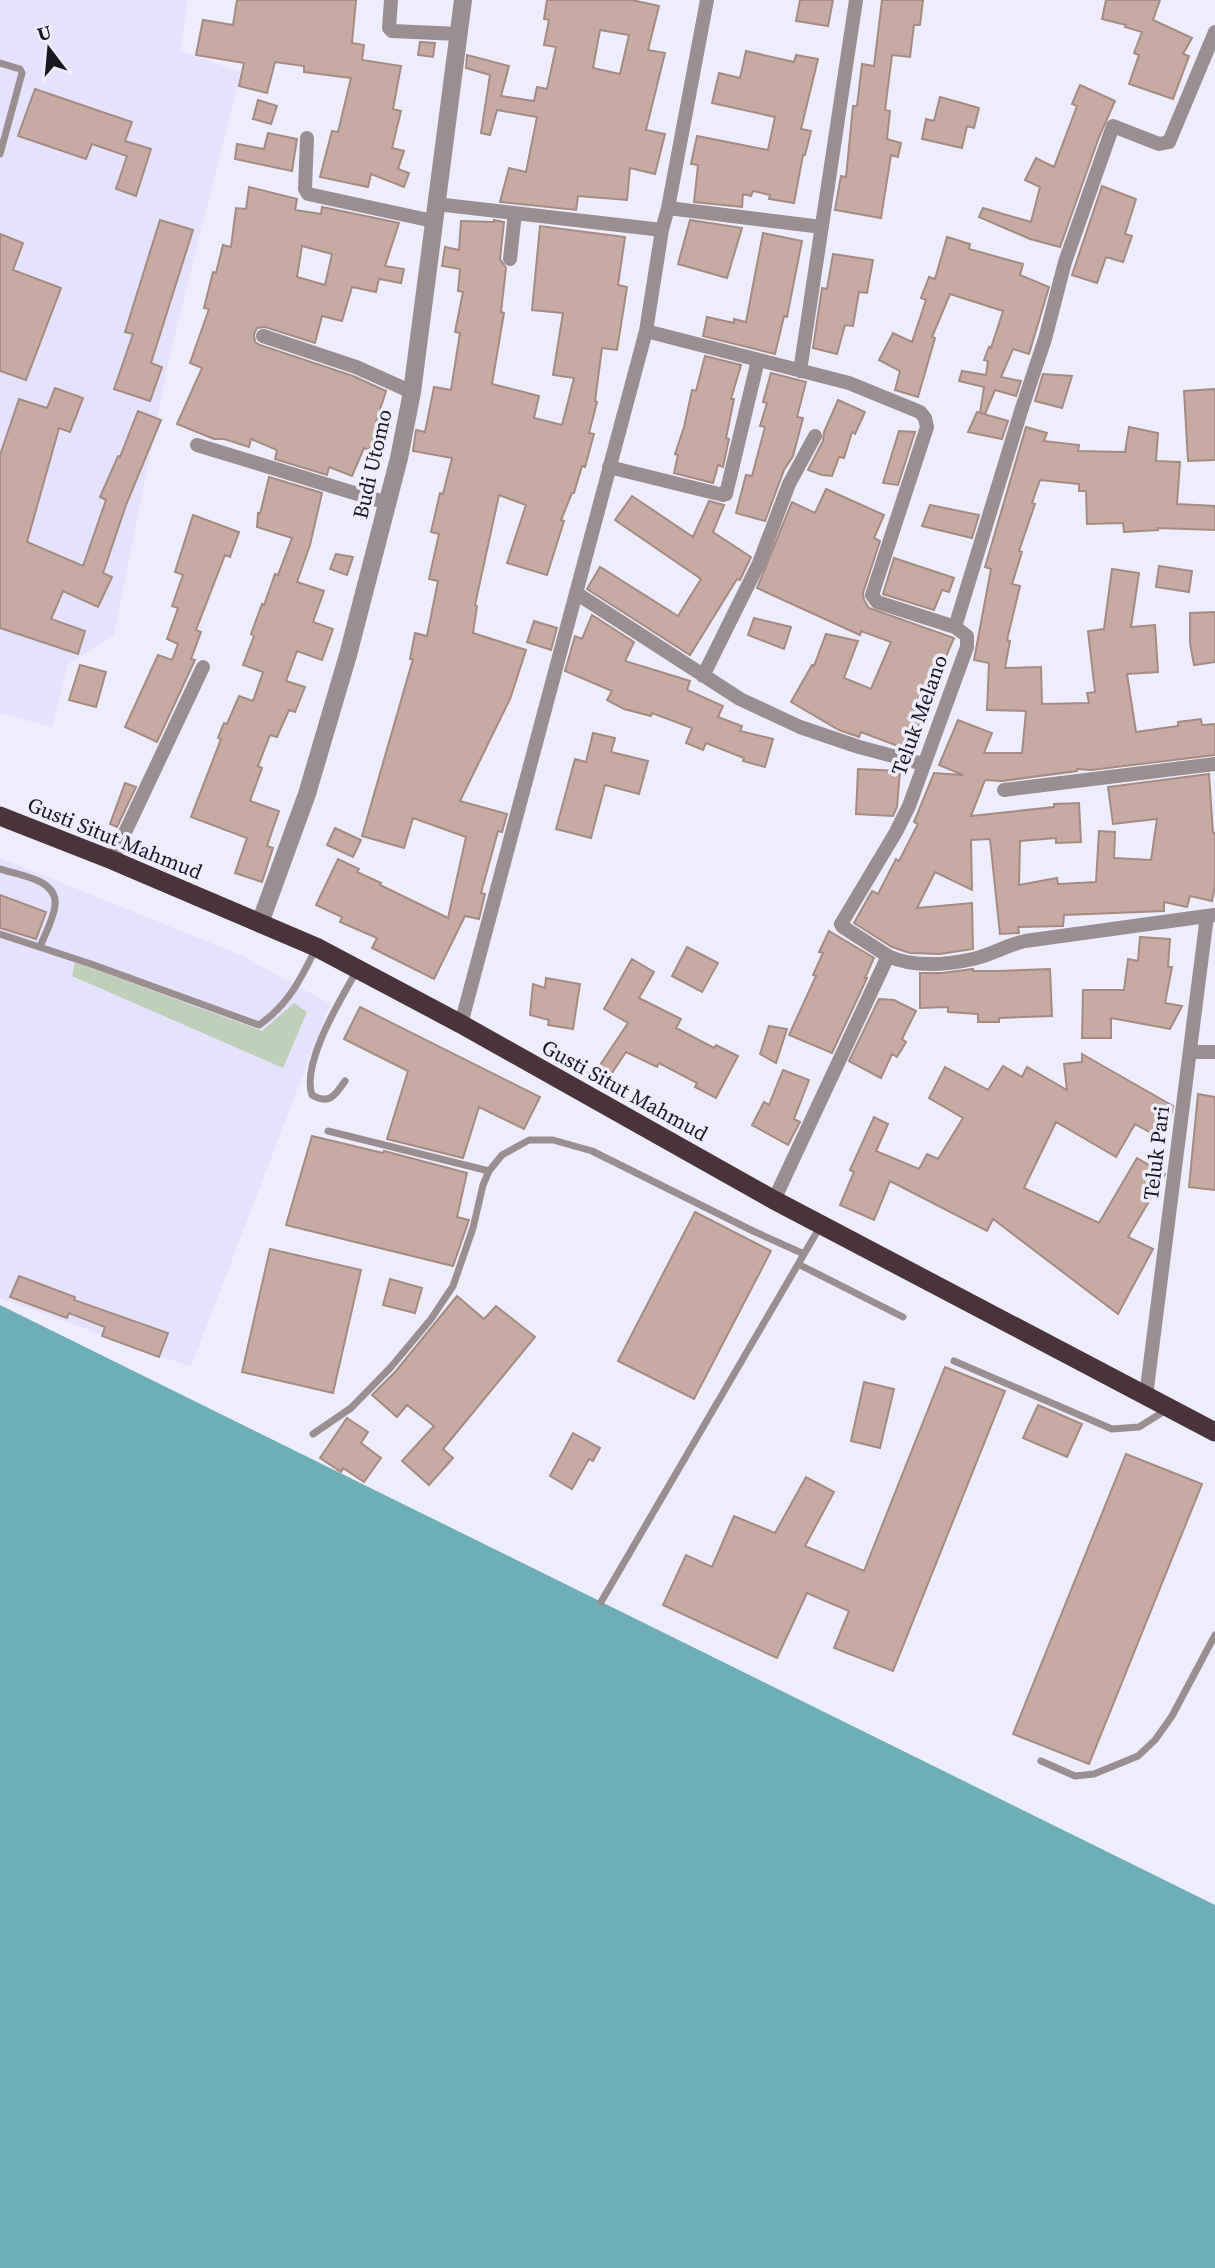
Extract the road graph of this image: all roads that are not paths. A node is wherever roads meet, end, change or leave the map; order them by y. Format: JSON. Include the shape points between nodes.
{"nodes":[{"id":1,"x":391,"y":0,"type":"edge"},
{"id":2,"x":464,"y":0,"type":"edge"},
{"id":3,"x":707,"y":0,"type":"edge"},
{"id":4,"x":856,"y":0,"type":"edge"},
{"id":5,"x":1215,"y":32,"type":"edge"},
{"id":6,"x":459,"y":34,"type":"junction"},
{"id":7,"x":0,"y":63,"type":"edge"},
{"id":8,"x":307,"y":138,"type":"dead end"},
{"id":9,"x":0,"y":154,"type":"edge"},
{"id":10,"x":668,"y":208,"type":"junction"},
{"id":11,"x":435,"y":212,"type":"junction"},
{"id":12,"x":515,"y":213,"type":"junction"},
{"id":13,"x":822,"y":227,"type":"junction"},
{"id":14,"x":662,"y":230,"type":"junction"},
{"id":15,"x":510,"y":260,"type":"dead end"},
{"id":16,"x":646,"y":331,"type":"junction"},
{"id":17,"x":263,"y":336,"type":"dead end"},
{"id":18,"x":758,"y":360,"type":"junction"},
{"id":19,"x":800,"y":371,"type":"junction"},
{"id":20,"x":412,"y":391,"type":"junction"},
{"id":21,"x":815,"y":436,"type":"dead end"},
{"id":22,"x":197,"y":445,"type":"dead end"},
{"id":23,"x":609,"y":467,"type":"junction"},
{"id":24,"x":387,"y":503,"type":"junction"},
{"id":25,"x":576,"y":593,"type":"junction"},
{"id":26,"x":954,"y":627,"type":"junction"},
{"id":27,"x":203,"y":667,"type":"dead end"},
{"id":28,"x":702,"y":676,"type":"junction"},
{"id":29,"x":923,"y":764,"type":"junction"},
{"id":30,"x":1215,"y":764,"type":"edge"},
{"id":31,"x":1004,"y":790,"type":"dead end"},
{"id":32,"x":0,"y":816,"type":"edge"},
{"id":33,"x":113,"y":860,"type":"junction"},
{"id":34,"x":0,"y":869,"type":"edge"},
{"id":35,"x":1211,"y":916,"type":"edge"},
{"id":36,"x":260,"y":923,"type":"junction"},
{"id":37,"x":0,"y":934,"type":"edge"},
{"id":38,"x":40,"y":947,"type":"junction"},
{"id":39,"x":316,"y":947,"type":"junction"},
{"id":40,"x":888,"y":956,"type":"junction"},
{"id":41,"x":358,"y":970,"type":"junction"},
{"id":42,"x":461,"y":1024,"type":"junction"},
{"id":43,"x":1190,"y":1052,"type":"junction"},
{"id":44,"x":1215,"y":1052,"type":"edge"},
{"id":45,"x":345,"y":1081,"type":"dead end"},
{"id":46,"x":328,"y":1131,"type":"dead end"},
{"id":47,"x":489,"y":1171,"type":"junction"},
{"id":48,"x":774,"y":1200,"type":"junction"},
{"id":49,"x":821,"y":1225,"type":"junction"},
{"id":50,"x":804,"y":1254,"type":"junction"},
{"id":51,"x":798,"y":1264,"type":"junction"},
{"id":52,"x":903,"y":1317,"type":"dead end"},
{"id":53,"x":954,"y":1361,"type":"dead end"},
{"id":54,"x":1146,"y":1396,"type":"junction"},
{"id":55,"x":1170,"y":1408,"type":"junction"},
{"id":56,"x":1215,"y":1432,"type":"edge"},
{"id":57,"x":313,"y":1434,"type":"dead end"},
{"id":58,"x":601,"y":1602,"type":"dead end"},
{"id":59,"x":1215,"y":1635,"type":"edge"},
{"id":60,"x":1041,"y":1761,"type":"dead end"}],
"edges":[{"from":1,"to":6,"type":"street","via":[[392,31]]},
{"from":2,"to":6,"type":"street","name":"Budi Utomo"},
{"from":3,"to":10,"type":"street"},
{"from":4,"to":13,"type":"street"},
{"from":5,"to":26,"type":"street","via":[[1168,142],[1159,144],[1112,126],[1065,262]]},
{"from":6,"to":11,"type":"street","name":"Budi Utomo"},
{"from":7,"to":9,"type":"lane","via":[[22,73]]},
{"from":8,"to":11,"type":"street","via":[[308,194]]},
{"from":10,"to":13,"type":"street"},
{"from":10,"to":14,"type":"street"},
{"from":11,"to":12,"type":"street"},
{"from":11,"to":20,"type":"street","name":"Budi Utomo"},
{"from":12,"to":14,"type":"street"},
{"from":12,"to":15,"type":"street"},
{"from":13,"to":19,"type":"street"},
{"from":14,"to":16,"type":"street"},
{"from":16,"to":18,"type":"street","name":"Teluk Melano"},
{"from":16,"to":23,"type":"street"},
{"from":17,"to":20,"type":"street"},
{"from":18,"to":19,"type":"street","name":"Teluk Melano"},
{"from":18,"to":23,"type":"street","via":[[726,494]]},
{"from":19,"to":26,"type":"street","name":"Teluk Melano","via":[[849,383],[925,418],[928,427],[872,595],[877,602]]},
{"from":20,"to":24,"type":"street","name":"Budi Utomo"},
{"from":21,"to":28,"type":"street"},
{"from":22,"to":24,"type":"street"},
{"from":23,"to":25,"type":"street"},
{"from":24,"to":36,"type":"street","name":"Budi Utomo","via":[[307,794]]},
{"from":25,"to":28,"type":"street"},
{"from":25,"to":42,"type":"street"},
{"from":26,"to":29,"type":"street","name":"Teluk Melano","via":[[967,636],[967,647]]},
{"from":27,"to":33,"type":"street"},
{"from":28,"to":29,"type":"street","via":[[800,727]]},
{"from":29,"to":40,"type":"street","name":"Teluk Melano","via":[[897,832],[841,924]]},
{"from":30,"to":31,"type":"street"},
{"from":32,"to":33,"type":"highway","name":"Gusti Situt Mahmud"},
{"from":33,"to":36,"type":"highway","name":"Gusti Situt Mahmud"},
{"from":34,"to":38,"type":"lane","via":[[46,884],[54,895],[55,906]]},
{"from":35,"to":40,"type":"street","via":[[1025,941],[975,959],[925,965]]},
{"from":35,"to":43,"type":"street","name":"Teluk Pari"},
{"from":36,"to":39,"type":"highway","name":"Gusti Situt Mahmud"},
{"from":37,"to":38,"type":"lane"},
{"from":38,"to":39,"type":"lane","via":[[260,1025],[290,997]]},
{"from":39,"to":41,"type":"highway","name":"Gusti Situt Mahmud"},
{"from":40,"to":48,"type":"street"},
{"from":41,"to":42,"type":"highway","name":"Gusti Situt Mahmud"},
{"from":41,"to":45,"type":"lane","via":[[331,1019],[309,1085],[312,1095],[327,1100]]},
{"from":42,"to":48,"type":"highway","name":"Gusti Situt Mahmud"},
{"from":43,"to":44,"type":"street"},
{"from":43,"to":54,"type":"street","name":"Teluk Pari"},
{"from":46,"to":47,"type":"lane"},
{"from":47,"to":50,"type":"lane","via":[[502,1155],[529,1140],[571,1144]]},
{"from":47,"to":57,"type":"lane","via":[[453,1286],[440,1306],[351,1408]]},
{"from":48,"to":49,"type":"highway","name":"Gusti Situt Mahmud"},
{"from":49,"to":50,"type":"lane"},
{"from":49,"to":54,"type":"highway","name":"Gusti Situt Mahmud"},
{"from":50,"to":51,"type":"lane"},
{"from":51,"to":52,"type":"lane"},
{"from":51,"to":58,"type":"lane"},
{"from":53,"to":55,"type":"lane","via":[[1112,1429],[1139,1427]]},
{"from":54,"to":55,"type":"highway","name":"Gusti Situt Mahmud"},
{"from":55,"to":56,"type":"highway","name":"Gusti Situt Mahmud"},
{"from":59,"to":60,"type":"lane","via":[[1172,1716],[1138,1756],[1094,1774],[1075,1776]]}]}
